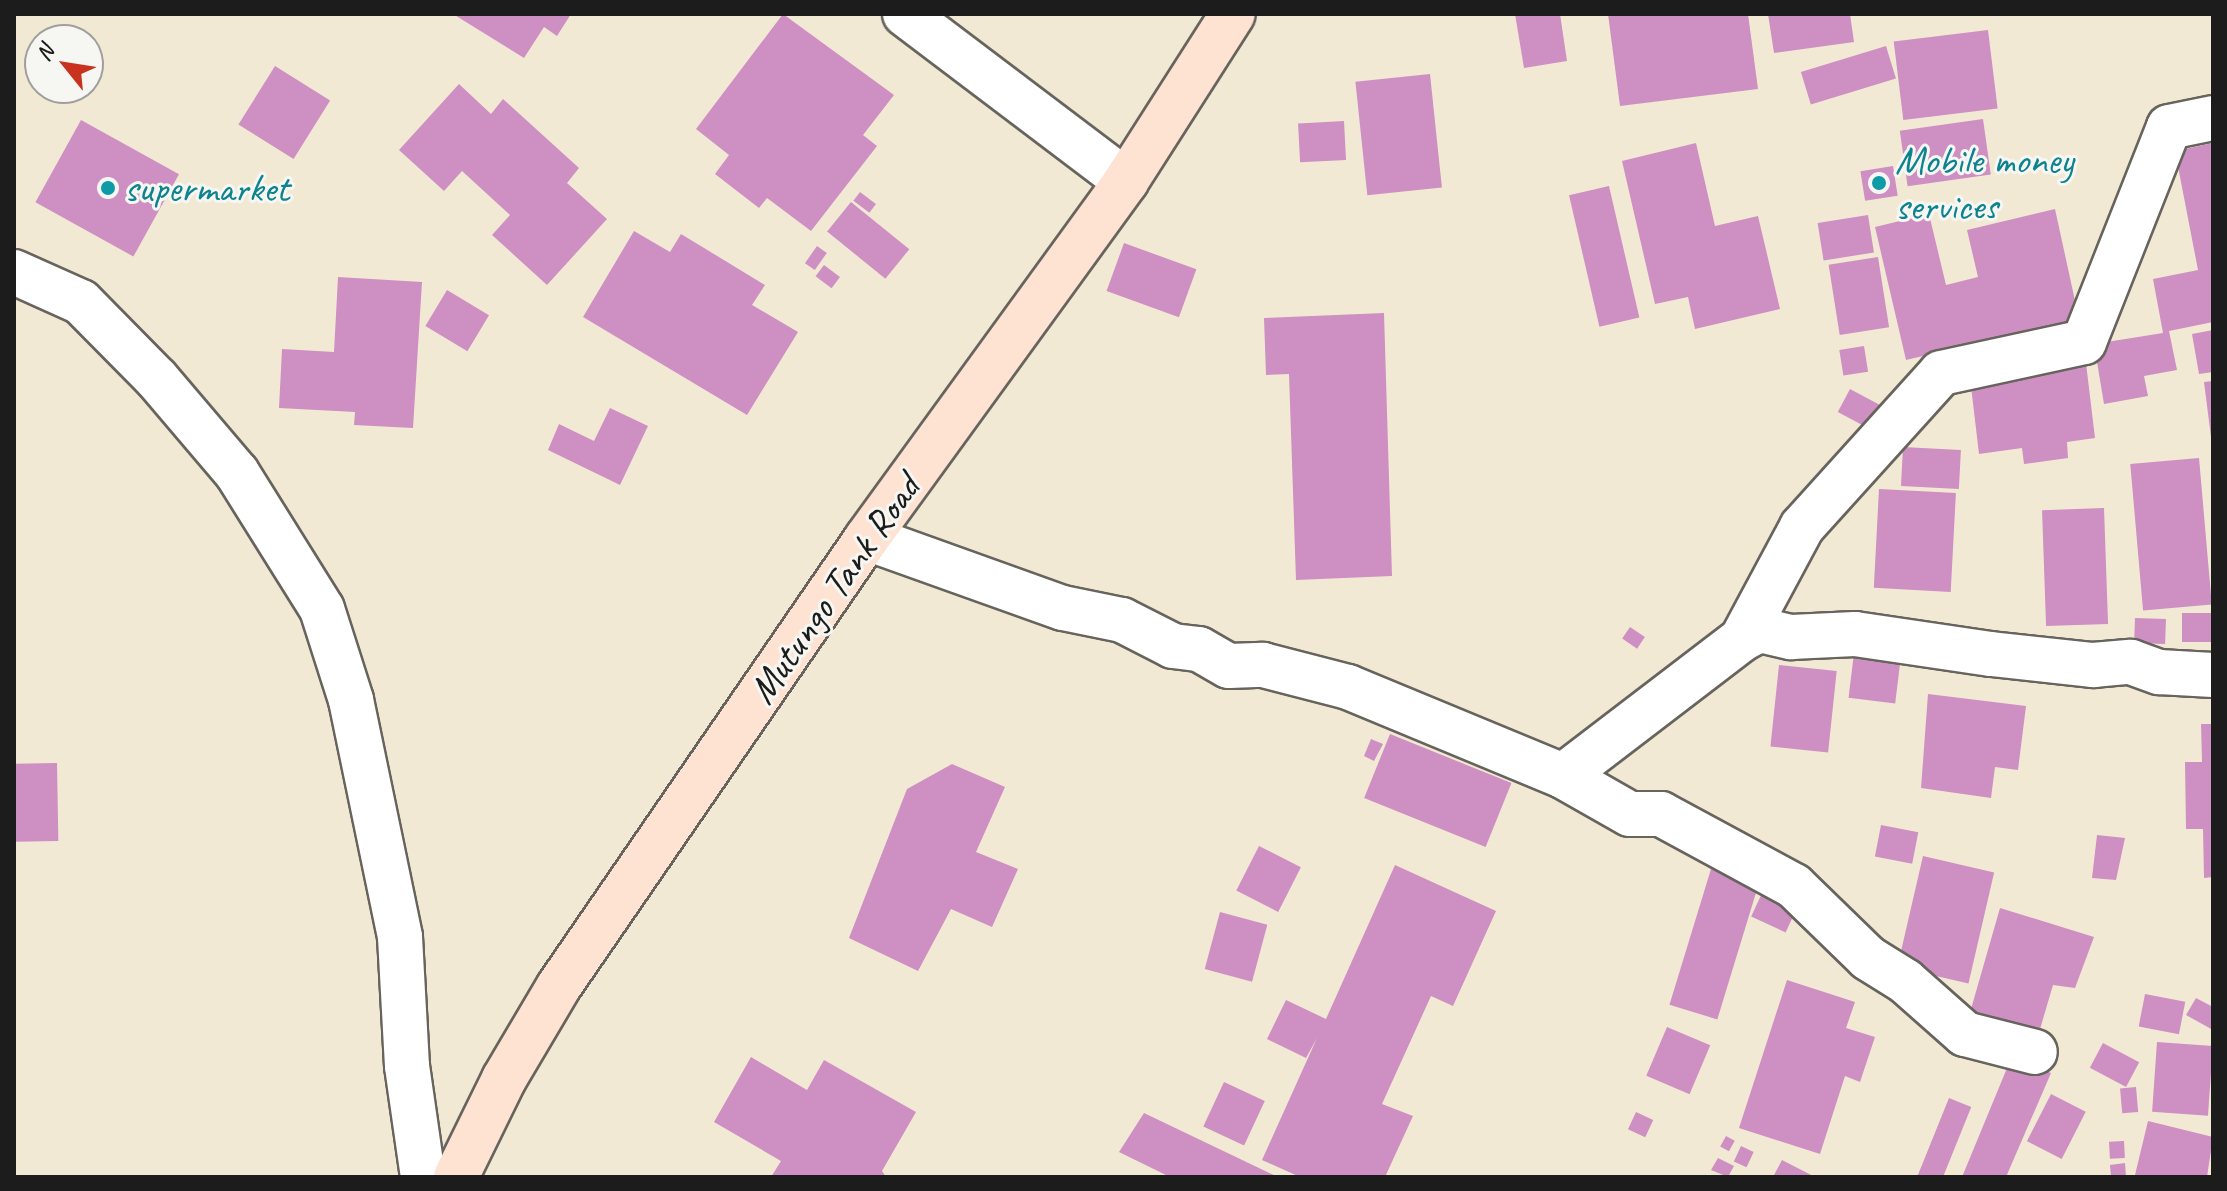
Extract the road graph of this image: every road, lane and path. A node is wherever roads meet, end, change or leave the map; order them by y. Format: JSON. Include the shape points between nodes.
{"nodes":[{"id":1,"x":905,"y":14,"type":"edge"},
{"id":2,"x":1233,"y":14,"type":"edge"},
{"id":3,"x":2213,"y":118,"type":"edge"},
{"id":4,"x":1126,"y":181,"type":"junction"},
{"id":5,"x":14,"y":272,"type":"edge"},
{"id":6,"x":867,"y":538,"type":"junction"},
{"id":7,"x":1742,"y":639,"type":"junction"},
{"id":8,"x":2213,"y":675,"type":"edge"},
{"id":9,"x":1563,"y":776,"type":"junction"},
{"id":10,"x":2035,"y":1052,"type":"dead end"},
{"id":11,"x":423,"y":1177,"type":"edge"},
{"id":12,"x":456,"y":1177,"type":"edge"}],
"edges":[{"from":1,"to":4,"type":"street"},
{"from":2,"to":4,"type":"street","name":"Mutungo Tank Road"},
{"from":3,"to":7,"type":"street","via":[[2169,127],[2084,342],[1941,373],[1802,527]]},
{"from":4,"to":6,"type":"street","name":"Mutungo Tank Road"},
{"from":5,"to":11,"type":"street","via":[[81,302],[157,379],[237,473],[322,609],[351,700],[400,937],[407,1066]]},
{"from":6,"to":9,"type":"street","via":[[1063,608],[1122,620],[1229,666],[1263,665],[1348,687]]},
{"from":6,"to":12,"type":"street","name":"Mutungo Tank Road","via":[[559,986],[504,1079]]},
{"from":7,"to":8,"type":"street","via":[[1760,630],[1791,637],[1855,634],[1991,654],[2093,665],[2131,662],[2159,672]]},
{"from":7,"to":9,"type":"street"},
{"from":9,"to":10,"type":"street","via":[[1630,814],[1661,814],[1794,886],[1868,958],[1905,981],[1965,1034]]}]}
